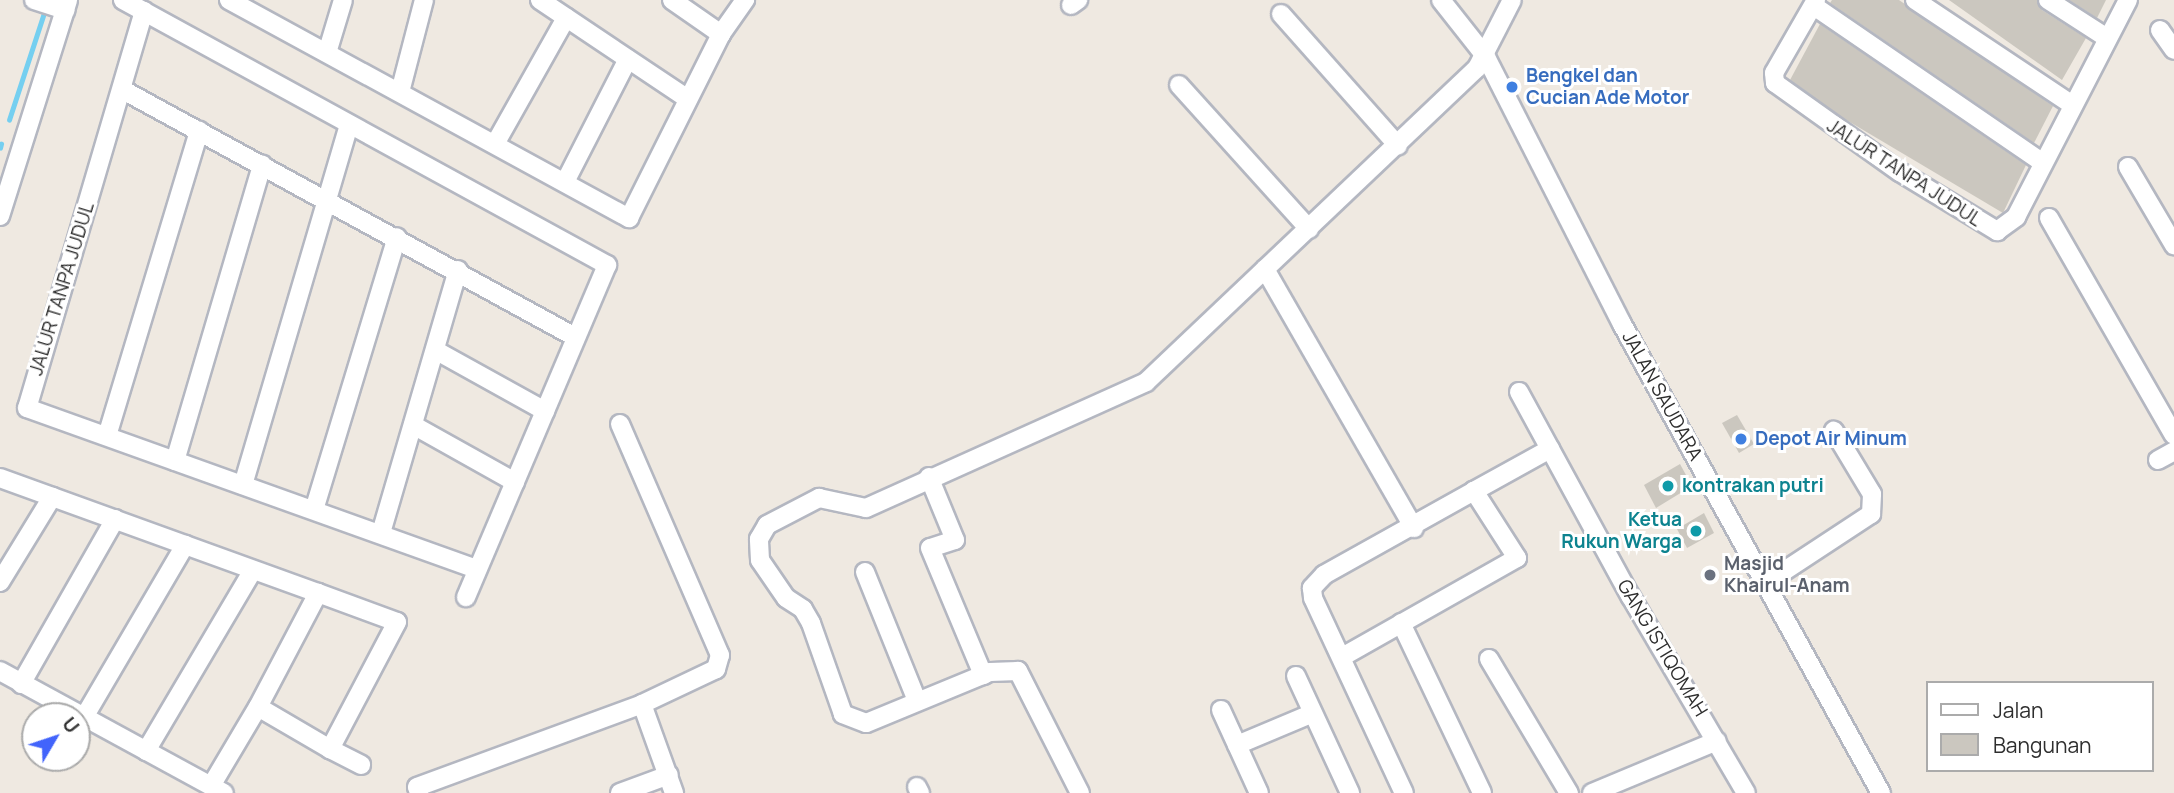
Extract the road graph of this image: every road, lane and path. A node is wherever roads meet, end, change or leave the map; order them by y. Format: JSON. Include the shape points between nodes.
{"nodes":[{"id":1,"x":34,"y":0,"type":"edge"},
{"id":2,"x":122,"y":0,"type":"edge"},
{"id":3,"x":229,"y":0,"type":"edge"},
{"id":4,"x":343,"y":0,"type":"edge"},
{"id":5,"x":424,"y":0,"type":"edge"},
{"id":6,"x":540,"y":0,"type":"edge"},
{"id":7,"x":672,"y":0,"type":"edge"},
{"id":8,"x":745,"y":0,"type":"edge"},
{"id":9,"x":1441,"y":0,"type":"edge"},
{"id":10,"x":1513,"y":0,"type":"edge"},
{"id":11,"x":1915,"y":0,"type":"edge"},
{"id":12,"x":2048,"y":0,"type":"edge"},
{"id":13,"x":2128,"y":0,"type":"edge"},
{"id":14,"x":1815,"y":3,"type":"edge"},
{"id":15,"x":67,"y":5,"type":"edge"},
{"id":16,"x":263,"y":8,"type":"edge"},
{"id":17,"x":144,"y":11,"type":"junction"},
{"id":18,"x":1281,"y":15,"type":"dead end"},
{"id":19,"x":566,"y":18,"type":"junction"},
{"id":20,"x":2160,"y":30,"type":"dead end"},
{"id":21,"x":721,"y":34,"type":"junction"},
{"id":22,"x":2107,"y":38,"type":"junction"},
{"id":23,"x":2174,"y":50,"type":"edge"},
{"id":24,"x":327,"y":54,"type":"junction"},
{"id":25,"x":1486,"y":57,"type":"junction"},
{"id":26,"x":628,"y":59,"type":"junction"},
{"id":27,"x":1179,"y":85,"type":"dead end"},
{"id":28,"x":123,"y":90,"type":"junction"},
{"id":29,"x":400,"y":92,"type":"junction"},
{"id":30,"x":688,"y":99,"type":"junction"},
{"id":31,"x":2071,"y":104,"type":"junction"},
{"id":32,"x":349,"y":124,"type":"junction"},
{"id":33,"x":199,"y":131,"type":"junction"},
{"id":34,"x":495,"y":144,"type":"junction"},
{"id":35,"x":1398,"y":146,"type":"junction"},
{"id":36,"x":2043,"y":163,"type":"junction"},
{"id":37,"x":262,"y":165,"type":"junction"},
{"id":38,"x":2128,"y":167,"type":"dead end"},
{"id":39,"x":565,"y":182,"type":"junction"},
{"id":40,"x":325,"y":198,"type":"junction"},
{"id":41,"x":0,"y":216,"type":"edge"},
{"id":42,"x":2049,"y":218,"type":"dead end"},
{"id":43,"x":1309,"y":229,"type":"junction"},
{"id":44,"x":397,"y":237,"type":"junction"},
{"id":45,"x":2174,"y":245,"type":"edge"},
{"id":46,"x":1265,"y":269,"type":"junction"},
{"id":47,"x":458,"y":270,"type":"junction"},
{"id":48,"x":575,"y":337,"type":"junction"},
{"id":49,"x":435,"y":350,"type":"junction"},
{"id":50,"x":1519,"y":392,"type":"dead end"},
{"id":51,"x":545,"y":411,"type":"junction"},
{"id":52,"x":413,"y":425,"type":"junction"},
{"id":53,"x":621,"y":425,"type":"dead end"},
{"id":54,"x":1834,"y":431,"type":"dead end"},
{"id":55,"x":2174,"y":435,"type":"edge"},
{"id":56,"x":107,"y":436,"type":"junction"},
{"id":57,"x":1550,"y":449,"type":"junction"},
{"id":58,"x":175,"y":461,"type":"junction"},
{"id":59,"x":929,"y":477,"type":"junction"},
{"id":60,"x":0,"y":478,"type":"edge"},
{"id":61,"x":515,"y":482,"type":"junction"},
{"id":62,"x":243,"y":485,"type":"junction"},
{"id":63,"x":1474,"y":491,"type":"junction"},
{"id":64,"x":52,"y":497,"type":"junction"},
{"id":65,"x":314,"y":510,"type":"junction"},
{"id":66,"x":115,"y":519,"type":"junction"},
{"id":67,"x":1414,"y":528,"type":"junction"},
{"id":68,"x":381,"y":533,"type":"junction"},
{"id":69,"x":185,"y":545,"type":"junction"},
{"id":70,"x":477,"y":569,"type":"junction"},
{"id":71,"x":254,"y":570,"type":"junction"},
{"id":72,"x":865,"y":572,"type":"dead end"},
{"id":73,"x":0,"y":582,"type":"edge"},
{"id":74,"x":1766,"y":583,"type":"junction"},
{"id":75,"x":318,"y":593,"type":"junction"},
{"id":76,"x":466,"y":597,"type":"dead end"},
{"id":77,"x":1401,"y":623,"type":"junction"},
{"id":78,"x":1342,"y":657,"type":"junction"},
{"id":79,"x":1489,"y":659,"type":"dead end"},
{"id":80,"x":0,"y":671,"type":"edge"},
{"id":81,"x":983,"y":675,"type":"junction"},
{"id":82,"x":1296,"y":676,"type":"dead end"},
{"id":83,"x":22,"y":684,"type":"junction"},
{"id":84,"x":917,"y":701,"type":"junction"},
{"id":85,"x":53,"y":702,"type":"edge"},
{"id":86,"x":642,"y":704,"type":"junction"},
{"id":87,"x":91,"y":705,"type":"edge"},
{"id":88,"x":258,"y":707,"type":"junction"},
{"id":89,"x":1221,"y":710,"type":"dead end"},
{"id":90,"x":1313,"y":713,"type":"junction"},
{"id":91,"x":91,"y":723,"type":"edge"},
{"id":92,"x":1717,"y":741,"type":"junction"},
{"id":93,"x":1237,"y":745,"type":"junction"},
{"id":94,"x":330,"y":749,"type":"junction"},
{"id":95,"x":146,"y":751,"type":"junction"},
{"id":96,"x":361,"y":765,"type":"dead end"},
{"id":97,"x":669,"y":775,"type":"junction"},
{"id":98,"x":217,"y":790,"type":"edge"},
{"id":99,"x":419,"y":793,"type":"edge"},
{"id":100,"x":620,"y":793,"type":"edge"},
{"id":101,"x":674,"y":793,"type":"edge"},
{"id":102,"x":1080,"y":793,"type":"edge"},
{"id":103,"x":1259,"y":793,"type":"edge"},
{"id":104,"x":1350,"y":793,"type":"edge"},
{"id":105,"x":1404,"y":793,"type":"edge"},
{"id":106,"x":1482,"y":793,"type":"edge"},
{"id":107,"x":1569,"y":793,"type":"edge"},
{"id":108,"x":1592,"y":793,"type":"edge"},
{"id":109,"x":1746,"y":793,"type":"edge"},
{"id":110,"x":1881,"y":793,"type":"edge"}],
"edges":[{"from":1,"to":15,"type":"street"},
{"from":2,"to":17,"type":"street"},
{"from":3,"to":16,"type":"street"},
{"from":4,"to":24,"type":"street"},
{"from":5,"to":29,"type":"street"},
{"from":6,"to":19,"type":"street"},
{"from":7,"to":21,"type":"street"},
{"from":8,"to":21,"type":"street"},
{"from":9,"to":25,"type":"street","name":"JALAN SAUDARA"},
{"from":10,"to":25,"type":"street"},
{"from":11,"to":31,"type":"street"},
{"from":12,"to":22,"type":"street"},
{"from":13,"to":22,"type":"street","name":"JALUR TANPA JUDUL"},
{"from":14,"to":36,"type":"street"},
{"from":14,"to":36,"type":"street","name":"JALUR TANPA JUDUL","via":[[1774,73],[1775,83],[1784,93],[1997,232],[2015,217]]},
{"from":15,"to":41,"type":"street"},
{"from":16,"to":24,"type":"street"},
{"from":17,"to":28,"type":"street","name":"JALUR TANPA JUDUL"},
{"from":17,"to":32,"type":"street"},
{"from":18,"to":35,"type":"street"},
{"from":19,"to":26,"type":"street"},
{"from":19,"to":34,"type":"street"},
{"from":20,"to":23,"type":"street"},
{"from":21,"to":30,"type":"street"},
{"from":22,"to":31,"type":"street","name":"JALUR TANPA JUDUL"},
{"from":24,"to":29,"type":"street"},
{"from":25,"to":35,"type":"street"},
{"from":25,"to":74,"type":"street","name":"JALAN SAUDARA","via":[[1622,324]]},
{"from":26,"to":30,"type":"street"},
{"from":26,"to":39,"type":"street"},
{"from":27,"to":43,"type":"street"},
{"from":28,"to":33,"type":"street"},
{"from":28,"to":56,"type":"street","name":"JALUR TANPA JUDUL","via":[[27,403],[31,412]]},
{"from":29,"to":34,"type":"street"},
{"from":30,"to":39,"type":"street","via":[[630,218]]},
{"from":31,"to":36,"type":"street","name":"JALUR TANPA JUDUL"},
{"from":32,"to":40,"type":"street"},
{"from":32,"to":48,"type":"street","via":[[607,265]]},
{"from":33,"to":37,"type":"street"},
{"from":33,"to":56,"type":"street"},
{"from":34,"to":39,"type":"street"},
{"from":35,"to":43,"type":"street"},
{"from":37,"to":40,"type":"street"},
{"from":37,"to":58,"type":"street"},
{"from":38,"to":45,"type":"street"},
{"from":40,"to":44,"type":"street"},
{"from":40,"to":62,"type":"street"},
{"from":42,"to":55,"type":"street"},
{"from":43,"to":46,"type":"street"},
{"from":44,"to":47,"type":"street"},
{"from":44,"to":65,"type":"street"},
{"from":46,"to":59,"type":"street","via":[[1146,382]]},
{"from":46,"to":67,"type":"street"},
{"from":47,"to":48,"type":"street"},
{"from":47,"to":49,"type":"street"},
{"from":48,"to":51,"type":"street"},
{"from":49,"to":51,"type":"street"},
{"from":49,"to":52,"type":"street"},
{"from":50,"to":57,"type":"street","name":"GANG ISTIQOMAH"},
{"from":51,"to":61,"type":"street"},
{"from":52,"to":61,"type":"street"},
{"from":52,"to":68,"type":"street"},
{"from":53,"to":86,"type":"street","via":[[720,655],[716,669]]},
{"from":54,"to":74,"type":"street","via":[[1872,494],[1871,514]]},
{"from":56,"to":58,"type":"street","name":"JALUR TANPA JUDUL"},
{"from":57,"to":63,"type":"street"},
{"from":57,"to":92,"type":"street","name":"GANG ISTIQOMAH"},
{"from":58,"to":62,"type":"street","name":"JALUR TANPA JUDUL"},
{"from":59,"to":81,"type":"street","via":[[955,540],[930,548]]},
{"from":59,"to":84,"type":"street","via":[[866,508],[819,498],[767,525],[759,539],[760,561],[811,623],[843,714],[866,723]]},
{"from":60,"to":64,"type":"street"},
{"from":61,"to":70,"type":"street"},
{"from":62,"to":65,"type":"street","name":"JALUR TANPA JUDUL"},
{"from":63,"to":67,"type":"street"},
{"from":63,"to":77,"type":"street","via":[[1517,558]]},
{"from":64,"to":66,"type":"street"},
{"from":64,"to":73,"type":"street"},
{"from":65,"to":68,"type":"street","name":"JALUR TANPA JUDUL"},
{"from":66,"to":69,"type":"street"},
{"from":66,"to":83,"type":"street"},
{"from":67,"to":78,"type":"street","via":[[1315,581],[1313,598]]},
{"from":68,"to":70,"type":"street","name":"JALUR TANPA JUDUL"},
{"from":69,"to":71,"type":"street"},
{"from":69,"to":87,"type":"street"},
{"from":70,"to":76,"type":"street"},
{"from":71,"to":75,"type":"street"},
{"from":71,"to":95,"type":"street"},
{"from":72,"to":84,"type":"street"},
{"from":74,"to":110,"type":"street","name":"JALAN SAUDARA"},
{"from":75,"to":88,"type":"street"},
{"from":75,"to":94,"type":"street","via":[[397,622]]},
{"from":77,"to":78,"type":"street"},
{"from":77,"to":106,"type":"street"},
{"from":78,"to":105,"type":"street"},
{"from":79,"to":107,"type":"street"},
{"from":80,"to":83,"type":"street"},
{"from":81,"to":84,"type":"street"},
{"from":81,"to":102,"type":"street","via":[[1018,671]]},
{"from":82,"to":90,"type":"street"},
{"from":83,"to":85,"type":"street"},
{"from":86,"to":97,"type":"street"},
{"from":86,"to":99,"type":"street","via":[[417,787]]},
{"from":88,"to":94,"type":"street"},
{"from":88,"to":98,"type":"street"},
{"from":89,"to":93,"type":"street"},
{"from":90,"to":93,"type":"street"},
{"from":90,"to":104,"type":"street"},
{"from":91,"to":95,"type":"street"},
{"from":92,"to":108,"type":"street"},
{"from":92,"to":109,"type":"street","name":"GANG ISTIQOMAH"},
{"from":93,"to":103,"type":"street"},
{"from":94,"to":96,"type":"street"},
{"from":95,"to":98,"type":"street"},
{"from":97,"to":100,"type":"street"},
{"from":97,"to":101,"type":"street"}]}
